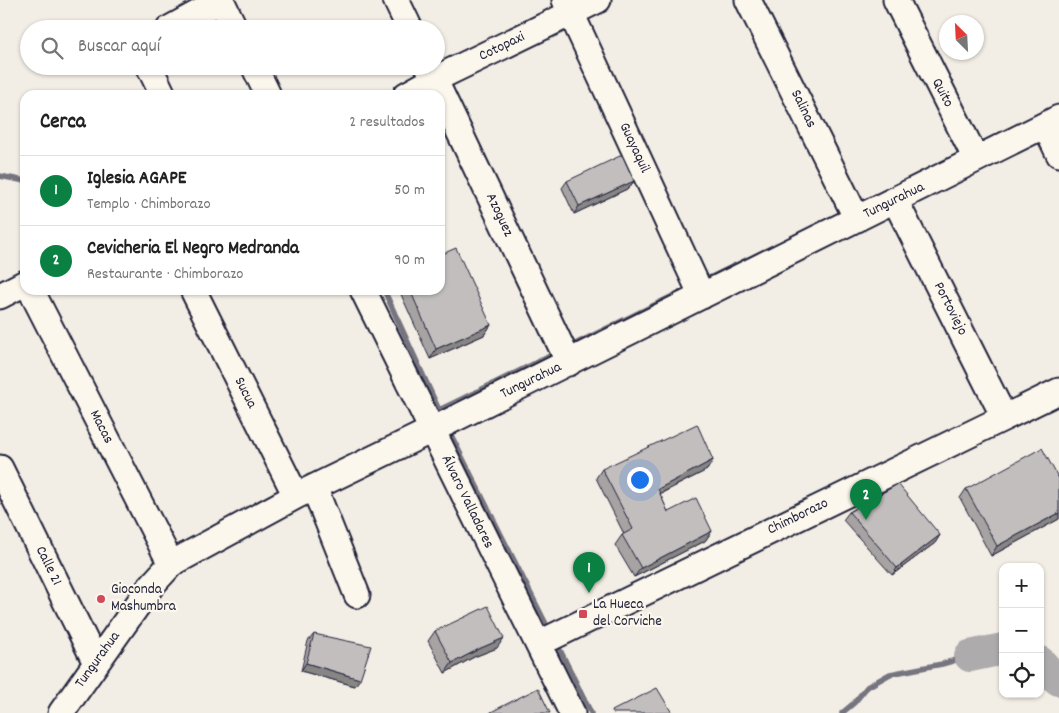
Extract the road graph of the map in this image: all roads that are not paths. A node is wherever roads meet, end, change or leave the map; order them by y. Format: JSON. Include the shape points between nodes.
{"nodes":[{"id":1,"x":222,"y":0,"type":"edge"},
{"id":2,"x":396,"y":0,"type":"edge"},
{"id":3,"x":598,"y":0,"type":"edge"},
{"id":4,"x":748,"y":0,"type":"edge"},
{"id":5,"x":896,"y":0,"type":"edge"},
{"id":6,"x":568,"y":6,"type":"edge"},
{"id":7,"x":185,"y":20,"type":"edge"},
{"id":8,"x":231,"y":20,"type":"edge"},
{"id":9,"x":406,"y":20,"type":"edge"},
{"id":10,"x":445,"y":67,"type":"edge"},
{"id":11,"x":153,"y":75,"type":"edge"},
{"id":12,"x":258,"y":75,"type":"edge"},
{"id":13,"x":430,"y":75,"type":"edge"},
{"id":14,"x":433,"y":75,"type":"edge"},
{"id":15,"x":160,"y":90,"type":"edge"},
{"id":16,"x":266,"y":90,"type":"edge"},
{"id":17,"x":412,"y":90,"type":"edge"},
{"id":18,"x":440,"y":90,"type":"edge"},
{"id":19,"x":445,"y":100,"type":"edge"},
{"id":20,"x":1052,"y":122,"type":"edge"},
{"id":21,"x":972,"y":152,"type":"junction"},
{"id":22,"x":1059,"y":154,"type":"edge"},
{"id":23,"x":895,"y":200,"type":"junction"},
{"id":24,"x":853,"y":211,"type":"junction"},
{"id":25,"x":20,"y":286,"type":"edge"},
{"id":26,"x":698,"y":288,"type":"junction"},
{"id":27,"x":34,"y":295,"type":"edge"},
{"id":28,"x":197,"y":295,"type":"edge"},
{"id":29,"x":365,"y":295,"type":"edge"},
{"id":30,"x":0,"y":296,"type":"edge"},
{"id":31,"x":565,"y":354,"type":"junction"},
{"id":32,"x":1059,"y":391,"type":"edge"},
{"id":33,"x":1004,"y":417,"type":"junction"},
{"id":34,"x":432,"y":430,"type":"junction"},
{"id":35,"x":0,"y":468,"type":"edge"},
{"id":36,"x":305,"y":491,"type":"junction"},
{"id":37,"x":171,"y":564,"type":"junction"},
{"id":38,"x":356,"y":595,"type":"dead end"},
{"id":39,"x":538,"y":644,"type":"junction"},
{"id":40,"x":96,"y":663,"type":"junction"},
{"id":41,"x":60,"y":713,"type":"edge"},
{"id":42,"x":572,"y":713,"type":"edge"}],
"edges":[{"from":1,"to":7,"type":"street"},
{"from":1,"to":8,"type":"street"},
{"from":2,"to":9,"type":"street"},
{"from":3,"to":6,"type":"street","name":"Cotopaxi"},
{"from":4,"to":24,"type":"street","name":"Salinas"},
{"from":5,"to":21,"type":"street","name":"Quito"},
{"from":6,"to":10,"type":"street","name":"Cotopaxi"},
{"from":6,"to":26,"type":"street","name":"Guayaquil"},
{"from":11,"to":15,"type":"street"},
{"from":12,"to":16,"type":"street"},
{"from":13,"to":17,"type":"street","name":"Cotopaxi"},
{"from":14,"to":18,"type":"street","name":"Azoguez"},
{"from":19,"to":31,"type":"street","name":"Azoguez"},
{"from":20,"to":21,"type":"street","name":"Tungurahua"},
{"from":20,"to":22,"type":"street"},
{"from":21,"to":23,"type":"street","name":"Tungurahua"},
{"from":23,"to":24,"type":"street","name":"Tungurahua"},
{"from":23,"to":33,"type":"street","name":"Portoviejo"},
{"from":24,"to":26,"type":"street","name":"Tungurahua"},
{"from":25,"to":30,"type":"street"},
{"from":26,"to":31,"type":"street","name":"Tungurahua"},
{"from":27,"to":37,"type":"street","name":"Macas"},
{"from":28,"to":36,"type":"street","name":"Sucua"},
{"from":29,"to":34,"type":"street","name":"Álvaro Valladares"},
{"from":31,"to":34,"type":"street","name":"Tungurahua"},
{"from":32,"to":33,"type":"street","name":"Chimborazo"},
{"from":33,"to":39,"type":"street","name":"Chimborazo"},
{"from":34,"to":36,"type":"street","name":"Tungurahua"},
{"from":34,"to":39,"type":"street","name":"Álvaro Valladares"},
{"from":35,"to":40,"type":"street","name":"Calle 21"},
{"from":36,"to":37,"type":"street","name":"Tungurahua"},
{"from":36,"to":38,"type":"street","name":"Sucua"},
{"from":37,"to":40,"type":"street","name":"Tungurahua","via":[[151,586]]},
{"from":39,"to":42,"type":"street","name":"Álvaro Valladares"},
{"from":40,"to":41,"type":"street","name":"Tungurahua"}]}
